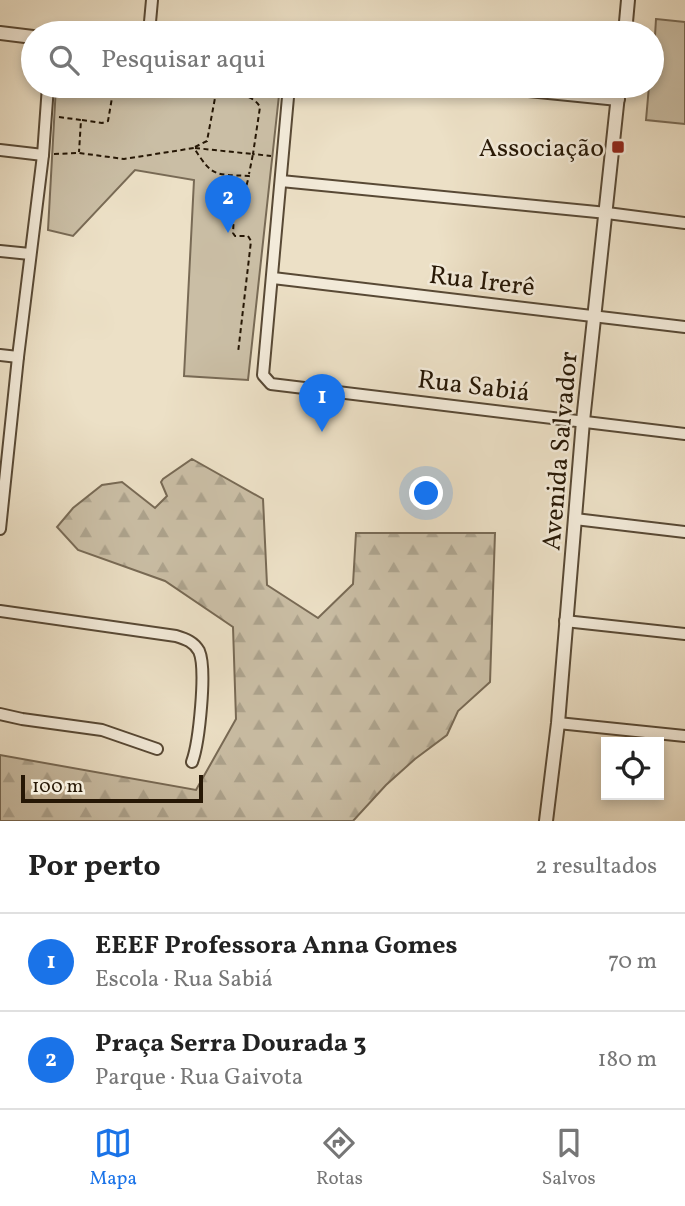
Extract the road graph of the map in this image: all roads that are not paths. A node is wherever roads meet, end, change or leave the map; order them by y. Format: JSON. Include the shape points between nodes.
{"nodes":[{"id":1,"x":152,"y":0,"type":"edge"},
{"id":2,"x":628,"y":0,"type":"edge"},
{"id":3,"x":150,"y":21,"type":"edge"},
{"id":4,"x":626,"y":21,"type":"edge"},
{"id":5,"x":0,"y":33,"type":"edge"},
{"id":6,"x":21,"y":36,"type":"edge"},
{"id":7,"x":47,"y":98,"type":"edge"},
{"id":8,"x":288,"y":98,"type":"edge"},
{"id":9,"x":608,"y":98,"type":"edge"},
{"id":10,"x":618,"y":99,"type":"joint"},
{"id":11,"x":0,"y":150,"type":"edge"},
{"id":12,"x":43,"y":155,"type":"junction"},
{"id":13,"x":281,"y":181,"type":"junction"},
{"id":14,"x":607,"y":213,"type":"junction"},
{"id":15,"x":685,"y":223,"type":"edge"},
{"id":16,"x":0,"y":251,"type":"edge"},
{"id":17,"x":30,"y":254,"type":"junction"},
{"id":18,"x":273,"y":278,"type":"junction"},
{"id":19,"x":595,"y":316,"type":"junction"},
{"id":20,"x":685,"y":327,"type":"edge"},
{"id":21,"x":0,"y":355,"type":"edge"},
{"id":22,"x":18,"y":357,"type":"junction"},
{"id":23,"x":583,"y":421,"type":"junction"},
{"id":24,"x":685,"y":434,"type":"edge"},
{"id":25,"x":4,"y":461,"type":"edge"},
{"id":26,"x":576,"y":519,"type":"junction"},
{"id":27,"x":0,"y":529,"type":"edge"},
{"id":28,"x":685,"y":532,"type":"edge"},
{"id":29,"x":0,"y":611,"type":"edge"},
{"id":30,"x":565,"y":621,"type":"junction"},
{"id":31,"x":685,"y":634,"type":"edge"},
{"id":32,"x":0,"y":714,"type":"edge"},
{"id":33,"x":558,"y":723,"type":"junction"},
{"id":34,"x":685,"y":736,"type":"edge"},
{"id":35,"x":157,"y":749,"type":"dead end"},
{"id":36,"x":192,"y":762,"type":"dead end"},
{"id":37,"x":546,"y":821,"type":"edge"}],
"edges":[{"from":1,"to":3,"type":"street"},
{"from":2,"to":4,"type":"street"},
{"from":5,"to":6,"type":"street"},
{"from":7,"to":12,"type":"street"},
{"from":8,"to":13,"type":"street"},
{"from":9,"to":10,"type":"street"},
{"from":10,"to":14,"type":"street","name":"Avenida Salvador"},
{"from":11,"to":12,"type":"street"},
{"from":12,"to":17,"type":"street"},
{"from":13,"to":14,"type":"street"},
{"from":13,"to":18,"type":"street"},
{"from":14,"to":15,"type":"street"},
{"from":14,"to":19,"type":"street","name":"Avenida Salvador"},
{"from":16,"to":17,"type":"street"},
{"from":17,"to":22,"type":"street"},
{"from":18,"to":19,"type":"street","name":"Rua Irerê"},
{"from":18,"to":23,"type":"street","name":"Rua Sabiá","via":[[263,374],[271,384]]},
{"from":19,"to":20,"type":"street","name":"Rua Irerê"},
{"from":19,"to":23,"type":"street","name":"Avenida Salvador"},
{"from":21,"to":22,"type":"street"},
{"from":22,"to":25,"type":"street"},
{"from":23,"to":24,"type":"street","name":"Rua Sabiá"},
{"from":23,"to":26,"type":"street","name":"Avenida Salvador"},
{"from":25,"to":27,"type":"street"},
{"from":26,"to":28,"type":"street"},
{"from":26,"to":30,"type":"street","name":"Avenida Salvador"},
{"from":29,"to":36,"type":"street","via":[[176,636],[193,643],[201,658],[201,683],[200,728]]},
{"from":30,"to":31,"type":"street"},
{"from":30,"to":33,"type":"street","name":"Avenida Salvador"},
{"from":32,"to":35,"type":"street","via":[[102,730]]},
{"from":33,"to":34,"type":"street"},
{"from":33,"to":37,"type":"street","name":"Avenida Salvador"}]}
